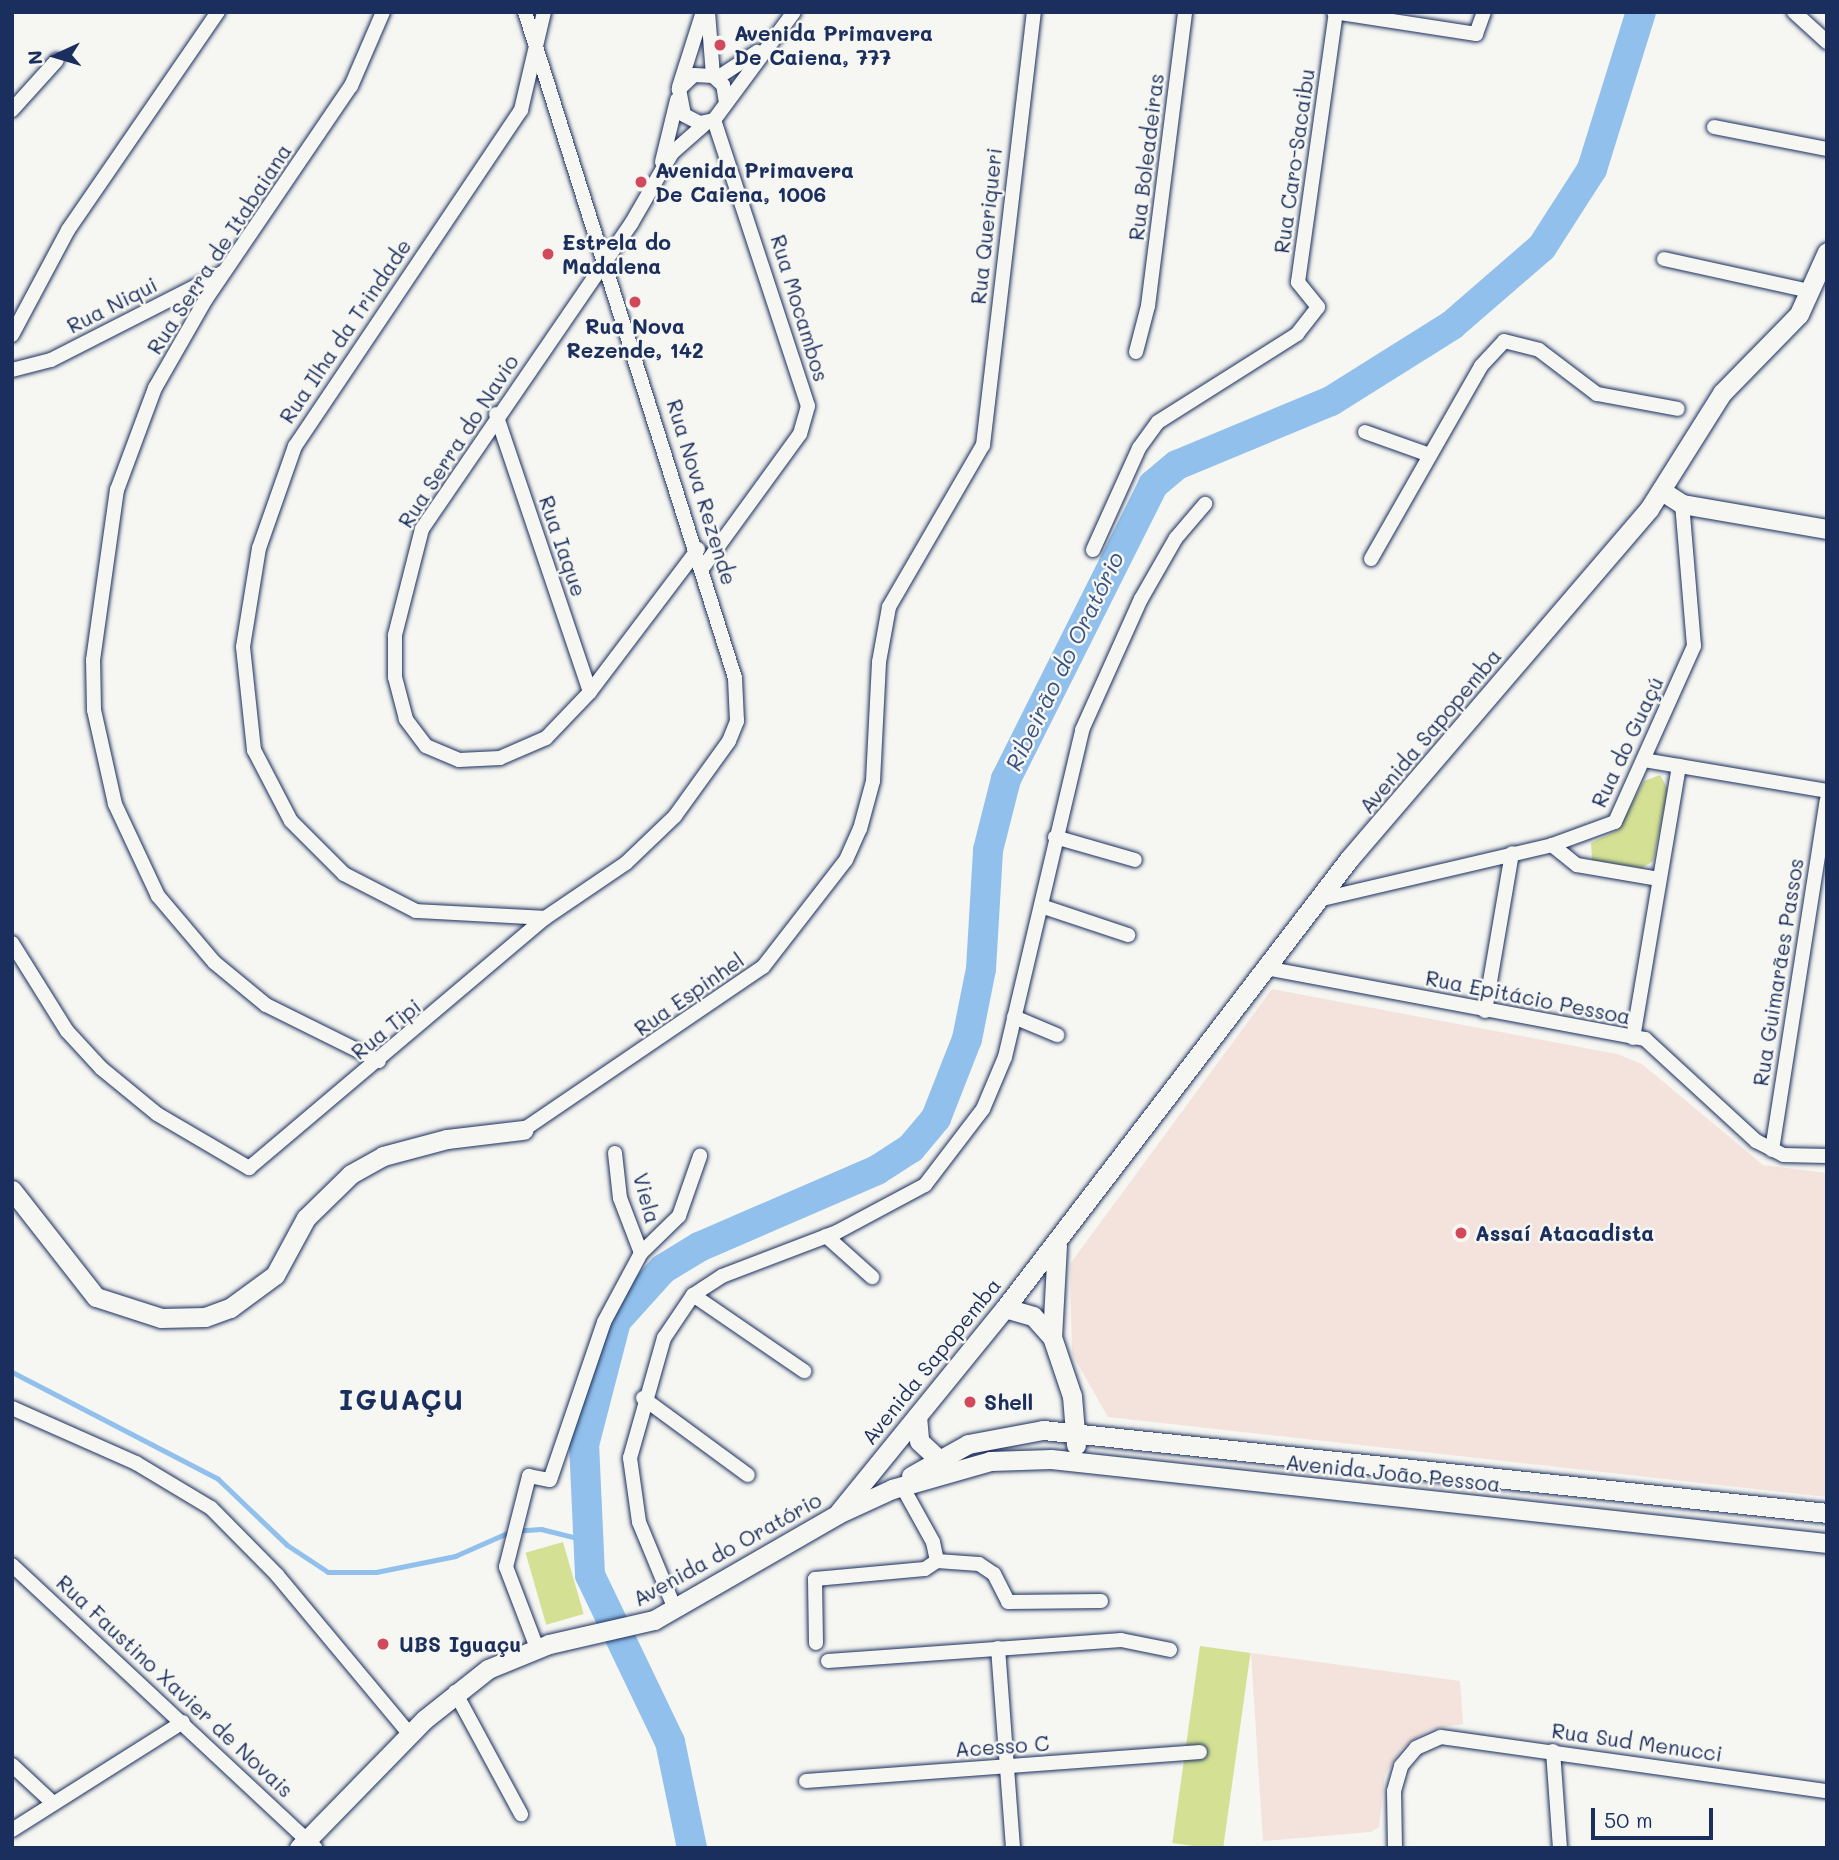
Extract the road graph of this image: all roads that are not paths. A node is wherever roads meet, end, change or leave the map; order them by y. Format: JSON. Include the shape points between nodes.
{"nodes":[{"id":1,"x":218,"y":12,"type":"edge"},
{"id":2,"x":383,"y":12,"type":"edge"},
{"id":3,"x":524,"y":12,"type":"edge"},
{"id":4,"x":544,"y":12,"type":"edge"},
{"id":5,"x":703,"y":12,"type":"edge"},
{"id":6,"x":708,"y":12,"type":"edge"},
{"id":7,"x":794,"y":12,"type":"edge"},
{"id":8,"x":1034,"y":12,"type":"edge"},
{"id":9,"x":1185,"y":12,"type":"edge"},
{"id":10,"x":1336,"y":12,"type":"edge"},
{"id":11,"x":1484,"y":12,"type":"edge"},
{"id":12,"x":1794,"y":12,"type":"edge"},
{"id":13,"x":1827,"y":42,"type":"edge"},
{"id":14,"x":764,"y":48,"type":"junction"},
{"id":15,"x":538,"y":56,"type":"junction"},
{"id":16,"x":57,"y":60,"type":"dead end"},
{"id":17,"x":715,"y":77,"type":"junction"},
{"id":18,"x":678,"y":94,"type":"junction"},
{"id":19,"x":726,"y":103,"type":"junction"},
{"id":20,"x":12,"y":110,"type":"edge"},
{"id":21,"x":710,"y":121,"type":"junction"},
{"id":22,"x":1714,"y":127,"type":"dead end"},
{"id":23,"x":1827,"y":149,"type":"edge"},
{"id":24,"x":659,"y":173,"type":"junction"},
{"id":25,"x":1827,"y":252,"type":"edge"},
{"id":26,"x":1664,"y":259,"type":"dead end"},
{"id":27,"x":606,"y":261,"type":"junction"},
{"id":28,"x":229,"y":270,"type":"junction"},
{"id":29,"x":1810,"y":291,"type":"junction"},
{"id":30,"x":12,"y":335,"type":"edge"},
{"id":31,"x":1136,"y":352,"type":"dead end"},
{"id":32,"x":12,"y":370,"type":"edge"},
{"id":33,"x":1678,"y":409,"type":"dead end"},
{"id":34,"x":496,"y":414,"type":"junction"},
{"id":35,"x":1365,"y":432,"type":"dead end"},
{"id":36,"x":983,"y":445,"type":"joint"},
{"id":37,"x":1430,"y":455,"type":"junction"},
{"id":38,"x":1662,"y":491,"type":"junction"},
{"id":39,"x":1205,"y":504,"type":"dead end"},
{"id":40,"x":1682,"y":504,"type":"junction"},
{"id":41,"x":1827,"y":529,"type":"edge"},
{"id":42,"x":698,"y":549,"type":"junction"},
{"id":43,"x":1093,"y":550,"type":"dead end"},
{"id":44,"x":1371,"y":559,"type":"dead end"},
{"id":45,"x":704,"y":566,"type":"junction"},
{"id":46,"x":590,"y":692,"type":"junction"},
{"id":47,"x":1644,"y":760,"type":"junction"},
{"id":48,"x":1679,"y":766,"type":"junction"},
{"id":49,"x":1827,"y":791,"type":"edge"},
{"id":50,"x":1827,"y":800,"type":"edge"},
{"id":51,"x":1055,"y":837,"type":"junction"},
{"id":52,"x":1552,"y":845,"type":"junction"},
{"id":53,"x":1512,"y":853,"type":"junction"},
{"id":54,"x":1135,"y":860,"type":"dead end"},
{"id":55,"x":1659,"y":878,"type":"junction"},
{"id":56,"x":1318,"y":900,"type":"junction"},
{"id":57,"x":1040,"y":911,"type":"junction"},
{"id":58,"x":545,"y":918,"type":"junction"},
{"id":59,"x":1128,"y":935,"type":"dead end"},
{"id":60,"x":12,"y":943,"type":"edge"},
{"id":61,"x":1265,"y":968,"type":"junction"},
{"id":62,"x":1485,"y":1012,"type":"junction"},
{"id":63,"x":1014,"y":1017,"type":"junction"},
{"id":64,"x":1057,"y":1035,"type":"dead end"},
{"id":65,"x":1633,"y":1038,"type":"junction"},
{"id":66,"x":379,"y":1061,"type":"junction"},
{"id":67,"x":523,"y":1130,"type":"joint"},
{"id":68,"x":1772,"y":1150,"type":"junction"},
{"id":69,"x":615,"y":1153,"type":"dead end"},
{"id":70,"x":700,"y":1156,"type":"dead end"},
{"id":71,"x":1827,"y":1156,"type":"edge"},
{"id":72,"x":12,"y":1190,"type":"edge"},
{"id":73,"x":825,"y":1236,"type":"junction"},
{"id":74,"x":1059,"y":1237,"type":"junction"},
{"id":75,"x":641,"y":1253,"type":"junction"},
{"id":76,"x":872,"y":1277,"type":"dead end"},
{"id":77,"x":694,"y":1294,"type":"junction"},
{"id":78,"x":1004,"y":1308,"type":"junction"},
{"id":79,"x":1052,"y":1337,"type":"junction"},
{"id":80,"x":804,"y":1371,"type":"dead end"},
{"id":81,"x":1072,"y":1395,"type":"junction"},
{"id":82,"x":643,"y":1398,"type":"junction"},
{"id":83,"x":12,"y":1408,"type":"edge"},
{"id":84,"x":917,"y":1416,"type":"junction"},
{"id":85,"x":1076,"y":1433,"type":"junction"},
{"id":86,"x":1110,"y":1437,"type":"junction"},
{"id":87,"x":936,"y":1460,"type":"junction"},
{"id":88,"x":1051,"y":1460,"type":"junction"},
{"id":89,"x":955,"y":1470,"type":"junction"},
{"id":90,"x":748,"y":1475,"type":"dead end"},
{"id":91,"x":897,"y":1488,"type":"junction"},
{"id":92,"x":1827,"y":1513,"type":"edge"},
{"id":93,"x":838,"y":1514,"type":"junction"},
{"id":94,"x":1827,"y":1543,"type":"edge"},
{"id":95,"x":937,"y":1560,"type":"junction"},
{"id":96,"x":12,"y":1565,"type":"edge"},
{"id":97,"x":1101,"y":1601,"type":"dead end"},
{"id":98,"x":675,"y":1609,"type":"junction"},
{"id":99,"x":816,"y":1643,"type":"dead end"},
{"id":100,"x":543,"y":1646,"type":"junction"},
{"id":101,"x":998,"y":1648,"type":"junction"},
{"id":102,"x":1170,"y":1650,"type":"dead end"},
{"id":103,"x":828,"y":1661,"type":"dead end"},
{"id":104,"x":455,"y":1692,"type":"junction"},
{"id":105,"x":183,"y":1722,"type":"junction"},
{"id":106,"x":411,"y":1736,"type":"junction"},
{"id":107,"x":1553,"y":1751,"type":"junction"},
{"id":108,"x":1200,"y":1752,"type":"dead end"},
{"id":109,"x":12,"y":1765,"type":"edge"},
{"id":110,"x":1007,"y":1766,"type":"junction"},
{"id":111,"x":806,"y":1781,"type":"dead end"},
{"id":112,"x":1827,"y":1791,"type":"edge"},
{"id":113,"x":54,"y":1803,"type":"junction"},
{"id":114,"x":521,"y":1814,"type":"dead end"},
{"id":115,"x":12,"y":1830,"type":"edge"},
{"id":116,"x":308,"y":1845,"type":"edge"},
{"id":117,"x":1013,"y":1848,"type":"edge"},
{"id":118,"x":1395,"y":1848,"type":"edge"},
{"id":119,"x":1560,"y":1848,"type":"edge"}],
"edges":[{"from":1,"to":30,"type":"street","via":[[68,230]]},
{"from":2,"to":28,"type":"street","name":"Rua Serra de Itabaiana","via":[[351,86]]},
{"from":3,"to":15,"type":"street","name":"Rua Nova Rezende"},
{"from":4,"to":15,"type":"street","name":"Rua Ilha da Trindade"},
{"from":5,"to":18,"type":"street"},
{"from":6,"to":17,"type":"street"},
{"from":7,"to":14,"type":"street"},
{"from":8,"to":36,"type":"street","name":"Rua Queriqueri"},
{"from":9,"to":31,"type":"street","name":"Rua Boleadeiras","via":[[1148,306]]},
{"from":10,"to":11,"type":"street","via":[[1476,34]]},
{"from":10,"to":43,"type":"street","name":"Rua Caro-Sacaibu","via":[[1298,282],[1318,307],[1297,334],[1231,380],[1170,413],[1148,433]]},
{"from":12,"to":13,"type":"street"},
{"from":14,"to":17,"type":"street"},
{"from":14,"to":19,"type":"street"},
{"from":15,"to":27,"type":"street","name":"Rua Nova Rezende"},
{"from":15,"to":58,"type":"street","name":"Rua Ilha da Trindade","via":[[522,110],[295,446],[259,548],[243,668],[254,750],[271,789],[290,821],[344,874],[416,911]]},
{"from":16,"to":20,"type":"street"},
{"from":17,"to":18,"type":"street","via":[[694,75]]},
{"from":17,"to":19,"type":"street"},
{"from":18,"to":21,"type":"street","via":[[689,119]]},
{"from":18,"to":24,"type":"street"},
{"from":19,"to":21,"type":"street"},
{"from":21,"to":24,"type":"street"},
{"from":21,"to":45,"type":"street","name":"Rua Mocambos","via":[[808,406],[800,434]]},
{"from":22,"to":23,"type":"street"},
{"from":24,"to":27,"type":"street","name":"Rua Serra do Navio"},
{"from":25,"to":29,"type":"main road","name":"Avenida Sapopemba"},
{"from":26,"to":29,"type":"street"},
{"from":27,"to":34,"type":"street","name":"Rua Serra do Navio"},
{"from":27,"to":42,"type":"street","name":"Rua Nova Rezende"},
{"from":28,"to":32,"type":"street","name":"Rua Niqui","via":[[51,360]]},
{"from":28,"to":66,"type":"street","name":"Rua Serra de Itabaiana","via":[[155,388],[117,490],[93,660],[101,747],[132,846],[185,932],[266,1005]]},
{"from":29,"to":38,"type":"main road","name":"Avenida Sapopemba","via":[[1787,330],[1722,393]]},
{"from":33,"to":37,"type":"street","via":[[1598,394],[1538,350],[1510,340],[1499,344]]},
{"from":34,"to":46,"type":"street","name":"Rua Iaque"},
{"from":34,"to":46,"type":"street","name":"Rua Serra do Navio","via":[[411,556],[395,635],[400,707],[426,746],[459,760],[481,761],[546,738]]},
{"from":35,"to":37,"type":"street"},
{"from":36,"to":67,"type":"street","name":"Rua Espinhel","via":[[889,607],[868,806],[846,860],[763,967]]},
{"from":37,"to":44,"type":"street"},
{"from":38,"to":40,"type":"main road"},
{"from":38,"to":56,"type":"main road","name":"Avenida Sapopemba"},
{"from":39,"to":51,"type":"street","via":[[1169,550],[1113,651],[1073,757]]},
{"from":40,"to":41,"type":"main road"},
{"from":40,"to":47,"type":"street","name":"Rua do Guaçú","via":[[1696,637]]},
{"from":42,"to":45,"type":"street","name":"Rua Nova Rezende"},
{"from":42,"to":46,"type":"street","name":"Rua Serra do Navio"},
{"from":45,"to":58,"type":"street","name":"Rua Nova Rezende","via":[[735,678],[737,721],[729,741],[653,839]]},
{"from":47,"to":48,"type":"street"},
{"from":47,"to":52,"type":"street","name":"Rua do Guaçú","via":[[1615,822]]},
{"from":48,"to":49,"type":"street"},
{"from":48,"to":55,"type":"street"},
{"from":50,"to":68,"type":"street","name":"Rua Guimarães Passos"},
{"from":51,"to":54,"type":"street"},
{"from":51,"to":57,"type":"street"},
{"from":52,"to":53,"type":"street","name":"Rua do Guaçú"},
{"from":52,"to":55,"type":"street","via":[[1577,865]]},
{"from":53,"to":56,"type":"street","name":"Rua do Guaçú"},
{"from":53,"to":62,"type":"street"},
{"from":55,"to":65,"type":"street"},
{"from":56,"to":61,"type":"main road","name":"Avenida Sapopemba"},
{"from":57,"to":59,"type":"street"},
{"from":57,"to":63,"type":"street"},
{"from":58,"to":66,"type":"street","name":"Rua Tipi"},
{"from":60,"to":66,"type":"street","name":"Rua Tipi","via":[[67,1031],[101,1068],[157,1114],[249,1168]]},
{"from":61,"to":62,"type":"street","name":"Rua Epitácio Pessoa"},
{"from":61,"to":74,"type":"main road","name":"Avenida Sapopemba"},
{"from":62,"to":65,"type":"street","name":"Rua Epitácio Pessoa"},
{"from":63,"to":64,"type":"street"},
{"from":63,"to":73,"type":"street","via":[[995,1087],[942,1167],[905,1198]]},
{"from":65,"to":68,"type":"street","name":"Rua Epitácio Pessoa","via":[[1654,1045]]},
{"from":67,"to":72,"type":"main road","via":[[447,1139],[383,1156],[351,1174],[306,1218],[275,1275],[230,1308],[205,1317],[161,1318],[96,1297]]},
{"from":68,"to":71,"type":"street"},
{"from":69,"to":75,"type":"street","name":"Viela","via":[[620,1198]]},
{"from":70,"to":75,"type":"street","via":[[679,1216]]},
{"from":73,"to":76,"type":"street"},
{"from":73,"to":77,"type":"street","via":[[722,1276]]},
{"from":74,"to":78,"type":"main road","name":"Avenida Sapopemba"},
{"from":74,"to":79,"type":"main road"},
{"from":75,"to":100,"type":"street","via":[[604,1322],[550,1480],[529,1476],[506,1567]]},
{"from":77,"to":80,"type":"street"},
{"from":77,"to":82,"type":"street","via":[[664,1338]]},
{"from":78,"to":79,"type":"main road","via":[[1033,1316]]},
{"from":78,"to":84,"type":"main road","name":"Avenida Sapopemba"},
{"from":79,"to":81,"type":"main road"},
{"from":81,"to":85,"type":"main road"},
{"from":81,"to":86,"type":"main road","via":[[1088,1420]]},
{"from":82,"to":90,"type":"street"},
{"from":82,"to":98,"type":"street","via":[[630,1458],[633,1488],[653,1562]]},
{"from":83,"to":106,"type":"street","via":[[136,1464],[211,1508],[277,1575]]},
{"from":84,"to":87,"type":"main road","via":[[919,1441]]},
{"from":84,"to":93,"type":"main road","name":"Avenida Sapopemba"},
{"from":85,"to":86,"type":"main road","name":"Avenida João Pessoa"},
{"from":85,"to":87,"type":"main road","name":"Avenida João Pessoa","via":[[1011,1432]]},
{"from":85,"to":88,"type":"main road","via":[[1073,1454]]},
{"from":86,"to":92,"type":"main road","name":"Avenida João Pessoa"},
{"from":87,"to":89,"type":"main road"},
{"from":87,"to":91,"type":"main road","name":"Avenida João Pessoa"},
{"from":88,"to":89,"type":"main road","name":"Avenida João Pessoa"},
{"from":88,"to":94,"type":"main road","name":"Avenida João Pessoa"},
{"from":89,"to":91,"type":"main road","name":"Avenida do Oratório"},
{"from":91,"to":93,"type":"main road","name":"Avenida do Oratório"},
{"from":91,"to":95,"type":"street","via":[[933,1542]]},
{"from":93,"to":98,"type":"main road","name":"Avenida do Oratório"},
{"from":95,"to":97,"type":"street","via":[[979,1564],[994,1574],[1008,1602]]},
{"from":95,"to":99,"type":"street","via":[[925,1569],[815,1579]]},
{"from":96,"to":105,"type":"street","name":"Rua Faustino Xavier de Novais"},
{"from":98,"to":100,"type":"main road","name":"Avenida do Oratório","via":[[654,1620]]},
{"from":100,"to":104,"type":"main road","name":"Avenida do Oratório"},
{"from":101,"to":102,"type":"street","via":[[1121,1640]]},
{"from":101,"to":103,"type":"street"},
{"from":101,"to":110,"type":"street"},
{"from":104,"to":106,"type":"main road","name":"Avenida do Oratório"},
{"from":104,"to":114,"type":"street"},
{"from":105,"to":113,"type":"street"},
{"from":105,"to":116,"type":"street","name":"Rua Faustino Xavier de Novais"},
{"from":106,"to":116,"type":"main road","name":"Avenida do Oratório"},
{"from":107,"to":112,"type":"street","name":"Rua Sud Menucci"},
{"from":107,"to":118,"type":"street","name":"Rua Sud Menucci","via":[[1441,1737],[1416,1748],[1401,1766],[1393,1806]]},
{"from":107,"to":119,"type":"street"},
{"from":108,"to":110,"type":"street","name":"Acesso C"},
{"from":109,"to":113,"type":"street"},
{"from":110,"to":111,"type":"street","name":"Acesso C"},
{"from":110,"to":117,"type":"street"},
{"from":113,"to":115,"type":"street"}]}
